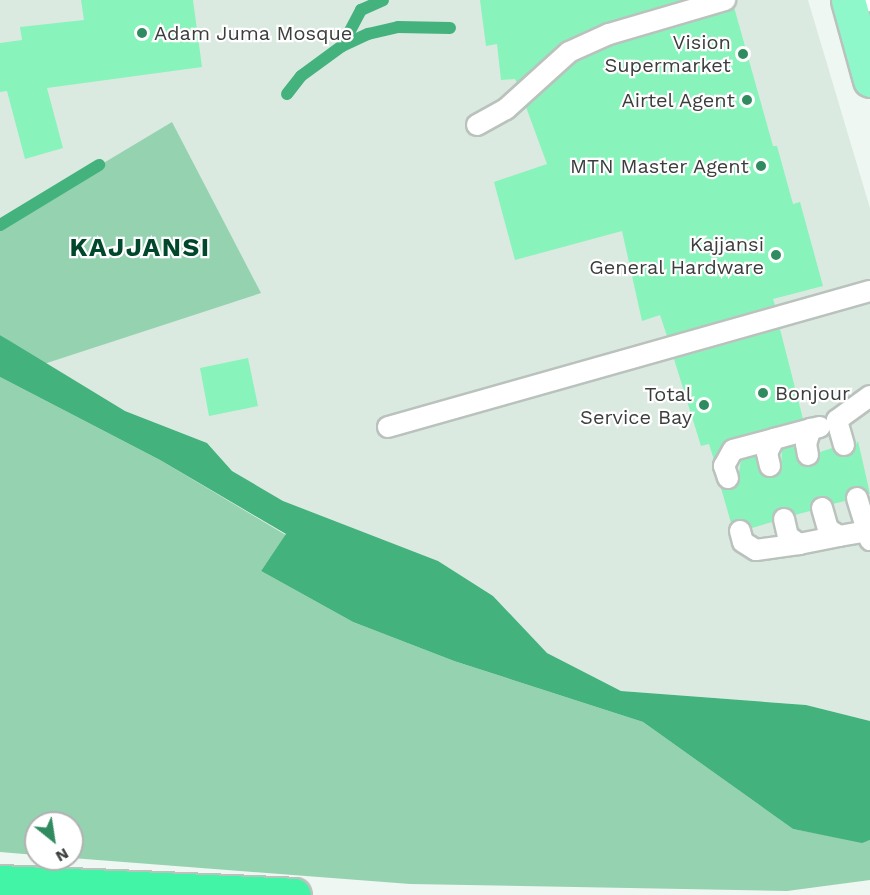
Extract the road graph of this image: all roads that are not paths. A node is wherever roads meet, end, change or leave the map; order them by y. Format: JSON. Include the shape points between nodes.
{"nodes":[{"id":1,"x":726,"y":0,"type":"edge"},
{"id":2,"x":856,"y":2,"type":"edge"},
{"id":3,"x":870,"y":80,"type":"edge"},
{"id":4,"x":477,"y":125,"type":"dead end"},
{"id":5,"x":870,"y":291,"type":"edge"},
{"id":6,"x":870,"y":396,"type":"edge"},
{"id":7,"x":837,"y":420,"type":"junction"},
{"id":8,"x":388,"y":427,"type":"dead end"},
{"id":9,"x":811,"y":429,"type":"junction"},
{"id":10,"x":774,"y":439,"type":"junction"},
{"id":11,"x":844,"y":445,"type":"dead end"},
{"id":12,"x":808,"y":455,"type":"dead end"},
{"id":13,"x":770,"y":466,"type":"dead end"},
{"id":14,"x":728,"y":478,"type":"dead end"},
{"id":15,"x":857,"y":498,"type":"dead end"},
{"id":16,"x":822,"y":508,"type":"dead end"},
{"id":17,"x":783,"y":519,"type":"dead end"},
{"id":18,"x":740,"y":531,"type":"dead end"},
{"id":19,"x":839,"y":536,"type":"junction"},
{"id":20,"x":868,"y":536,"type":"edge"},
{"id":21,"x":800,"y":543,"type":"junction"},
{"id":22,"x":0,"y":882,"type":"edge"},
{"id":23,"x":294,"y":895,"type":"edge"}],
"edges":[{"from":1,"to":4,"type":"lane","via":[[609,34],[569,52],[506,109]]},
{"from":2,"to":3,"type":"main road"},
{"from":5,"to":8,"type":"lane"},
{"from":6,"to":7,"type":"lane"},
{"from":7,"to":9,"type":"lane"},
{"from":7,"to":11,"type":"lane"},
{"from":9,"to":10,"type":"lane"},
{"from":9,"to":12,"type":"lane","via":[[806,444]]},
{"from":10,"to":13,"type":"lane","via":[[767,453]]},
{"from":10,"to":14,"type":"lane","via":[[733,450],[724,466]]},
{"from":15,"to":20,"type":"lane"},
{"from":16,"to":19,"type":"lane","via":[[828,530]]},
{"from":17,"to":21,"type":"lane","via":[[788,536]]},
{"from":18,"to":21,"type":"lane","via":[[743,542],[756,550]]},
{"from":19,"to":20,"type":"lane"},
{"from":19,"to":21,"type":"lane"},
{"from":22,"to":23,"type":"highway"}]}
